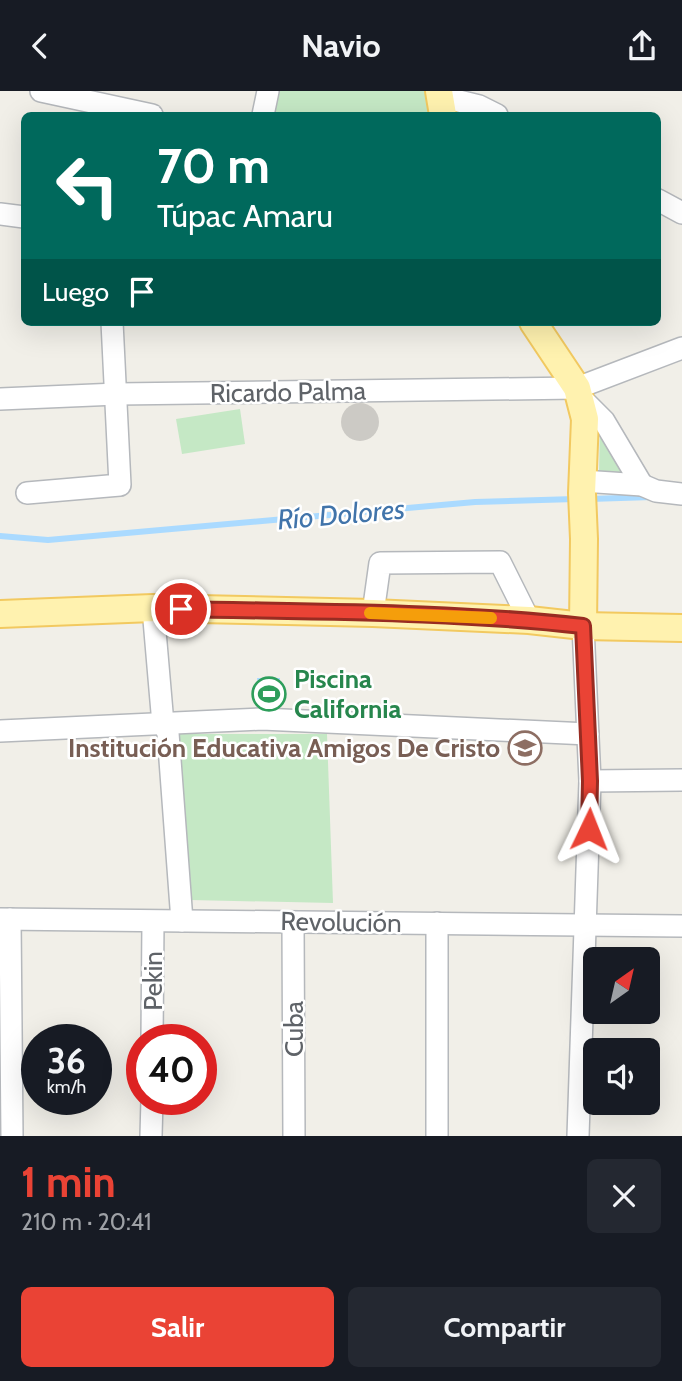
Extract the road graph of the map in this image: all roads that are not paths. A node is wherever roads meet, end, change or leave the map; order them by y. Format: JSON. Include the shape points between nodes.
{"nodes":[{"id":1,"x":41,"y":91,"type":"edge"},
{"id":2,"x":268,"y":91,"type":"edge"},
{"id":3,"x":440,"y":101,"type":"edge"},
{"id":4,"x":98,"y":110,"type":"edge"},
{"id":5,"x":120,"y":112,"type":"edge"},
{"id":6,"x":264,"y":112,"type":"edge"},
{"id":7,"x":491,"y":112,"type":"edge"},
{"id":8,"x":661,"y":202,"type":"edge"},
{"id":9,"x":682,"y":213,"type":"edge"},
{"id":10,"x":0,"y":214,"type":"edge"},
{"id":11,"x":21,"y":217,"type":"edge"},
{"id":12,"x":112,"y":326,"type":"edge"},
{"id":13,"x":536,"y":326,"type":"edge"},
{"id":14,"x":682,"y":348,"type":"edge"},
{"id":15,"x":578,"y":392,"type":"junction"},
{"id":16,"x":117,"y":394,"type":"junction"},
{"id":17,"x":0,"y":399,"type":"edge"},
{"id":18,"x":642,"y":485,"type":"junction"},
{"id":19,"x":582,"y":487,"type":"junction"},
{"id":20,"x":27,"y":493,"type":"dead end"},
{"id":21,"x":682,"y":494,"type":"edge"},
{"id":22,"x":153,"y":608,"type":"junction"},
{"id":23,"x":373,"y":613,"type":"junction"},
{"id":24,"x":0,"y":614,"type":"edge"},
{"id":25,"x":529,"y":620,"type":"junction"},
{"id":26,"x":583,"y":626,"type":"junction"},
{"id":27,"x":682,"y":628,"type":"edge"},
{"id":28,"x":163,"y":724,"type":"junction"},
{"id":29,"x":0,"y":731,"type":"edge"},
{"id":30,"x":588,"y":734,"type":"junction"},
{"id":31,"x":682,"y":779,"type":"edge"},
{"id":32,"x":590,"y":781,"type":"junction"},
{"id":33,"x":5,"y":919,"type":"edge"},
{"id":34,"x":182,"y":921,"type":"junction"},
{"id":35,"x":153,"y":922,"type":"junction"},
{"id":36,"x":293,"y":922,"type":"junction"},
{"id":37,"x":437,"y":923,"type":"junction"},
{"id":38,"x":586,"y":925,"type":"junction"},
{"id":39,"x":682,"y":926,"type":"edge"},
{"id":40,"x":152,"y":1024,"type":"edge"},
{"id":41,"x":152,"y":1115,"type":"edge"},
{"id":42,"x":12,"y":1136,"type":"edge"},
{"id":43,"x":151,"y":1136,"type":"edge"},
{"id":44,"x":294,"y":1136,"type":"edge"},
{"id":45,"x":437,"y":1136,"type":"edge"},
{"id":46,"x":578,"y":1136,"type":"edge"}],
"edges":[{"from":1,"to":4,"type":"street"},
{"from":2,"to":6,"type":"street"},
{"from":3,"to":7,"type":"street"},
{"from":4,"to":5,"type":"street"},
{"from":8,"to":9,"type":"street"},
{"from":10,"to":11,"type":"street"},
{"from":12,"to":16,"type":"street"},
{"from":13,"to":15,"type":"main road"},
{"from":14,"to":15,"type":"street"},
{"from":15,"to":16,"type":"street","name":"Ricardo Palma"},
{"from":15,"to":18,"type":"street","via":[[604,421]]},
{"from":15,"to":19,"type":"main road","via":[[585,419]]},
{"from":16,"to":17,"type":"street","name":"Ricardo Palma"},
{"from":16,"to":20,"type":"street","via":[[120,485]]},
{"from":18,"to":19,"type":"street"},
{"from":18,"to":21,"type":"street"},
{"from":19,"to":26,"type":"main road"},
{"from":22,"to":23,"type":"main road"},
{"from":22,"to":24,"type":"main road"},
{"from":22,"to":28,"type":"street"},
{"from":23,"to":25,"type":"main road"},
{"from":23,"to":25,"type":"street","via":[[380,563],[500,562]]},
{"from":25,"to":26,"type":"main road"},
{"from":26,"to":27,"type":"main road"},
{"from":26,"to":30,"type":"street"},
{"from":28,"to":29,"type":"street"},
{"from":28,"to":30,"type":"street","via":[[262,719]]},
{"from":28,"to":34,"type":"street","via":[[168,733]]},
{"from":30,"to":32,"type":"street"},
{"from":31,"to":32,"type":"street"},
{"from":32,"to":38,"type":"street"},
{"from":33,"to":35,"type":"street","name":"Revolución"},
{"from":33,"to":42,"type":"street"},
{"from":34,"to":35,"type":"street","name":"Revolución"},
{"from":34,"to":36,"type":"street","name":"Revolución"},
{"from":35,"to":40,"type":"street","name":"Pekin"},
{"from":36,"to":37,"type":"street","name":"Revolución"},
{"from":36,"to":44,"type":"street","name":"Cuba"},
{"from":37,"to":38,"type":"street","name":"Revolución"},
{"from":37,"to":45,"type":"street"},
{"from":38,"to":39,"type":"street","name":"Revolución"},
{"from":38,"to":46,"type":"street"},
{"from":41,"to":43,"type":"street"}]}
